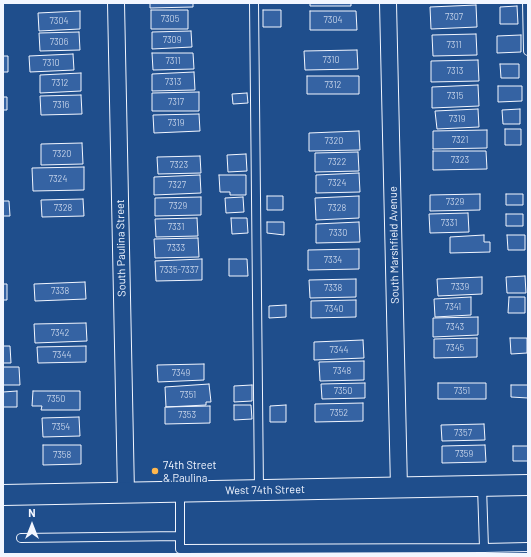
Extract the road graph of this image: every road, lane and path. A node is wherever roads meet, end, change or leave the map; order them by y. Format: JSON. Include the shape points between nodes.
{"nodes":[{"id":1,"x":116,"y":3,"type":"edge"},
{"id":2,"x":254,"y":3,"type":"edge"},
{"id":3,"x":388,"y":3,"type":"edge"},
{"id":4,"x":527,"y":3,"type":"edge"},
{"id":5,"x":528,"y":51,"type":"edge"},
{"id":6,"x":528,"y":485,"type":"edge"},
{"id":7,"x":482,"y":486,"type":"junction"},
{"id":8,"x":399,"y":488,"type":"junction"},
{"id":9,"x":259,"y":490,"type":"junction"},
{"id":10,"x":180,"y":492,"type":"junction"},
{"id":11,"x":126,"y":493,"type":"junction"},
{"id":12,"x":3,"y":495,"type":"edge"},
{"id":13,"x":180,"y":536,"type":"junction"},
{"id":14,"x":21,"y":538,"type":"dead end"},
{"id":15,"x":528,"y":547,"type":"edge"},
{"id":16,"x":484,"y":548,"type":"junction"}],
"edges":[{"from":1,"to":11,"type":"street","name":"South Paulina Street"},
{"from":2,"to":9,"type":"lane"},
{"from":3,"to":8,"type":"street","name":"South Marshfield Avenue"},
{"from":4,"to":5,"type":"lane"},
{"from":6,"to":7,"type":"street","name":"West 74th Street"},
{"from":7,"to":8,"type":"street","name":"West 74th Street"},
{"from":7,"to":16,"type":"lane"},
{"from":8,"to":9,"type":"street","name":"West 74th Street"},
{"from":9,"to":10,"type":"street","name":"West 74th Street"},
{"from":10,"to":11,"type":"street","name":"West 74th Street"},
{"from":10,"to":13,"type":"lane"},
{"from":11,"to":12,"type":"street","name":"West 74th Street"},
{"from":13,"to":14,"type":"lane"},
{"from":13,"to":16,"type":"lane","via":[[180,549]]},
{"from":15,"to":16,"type":"lane"}]}
